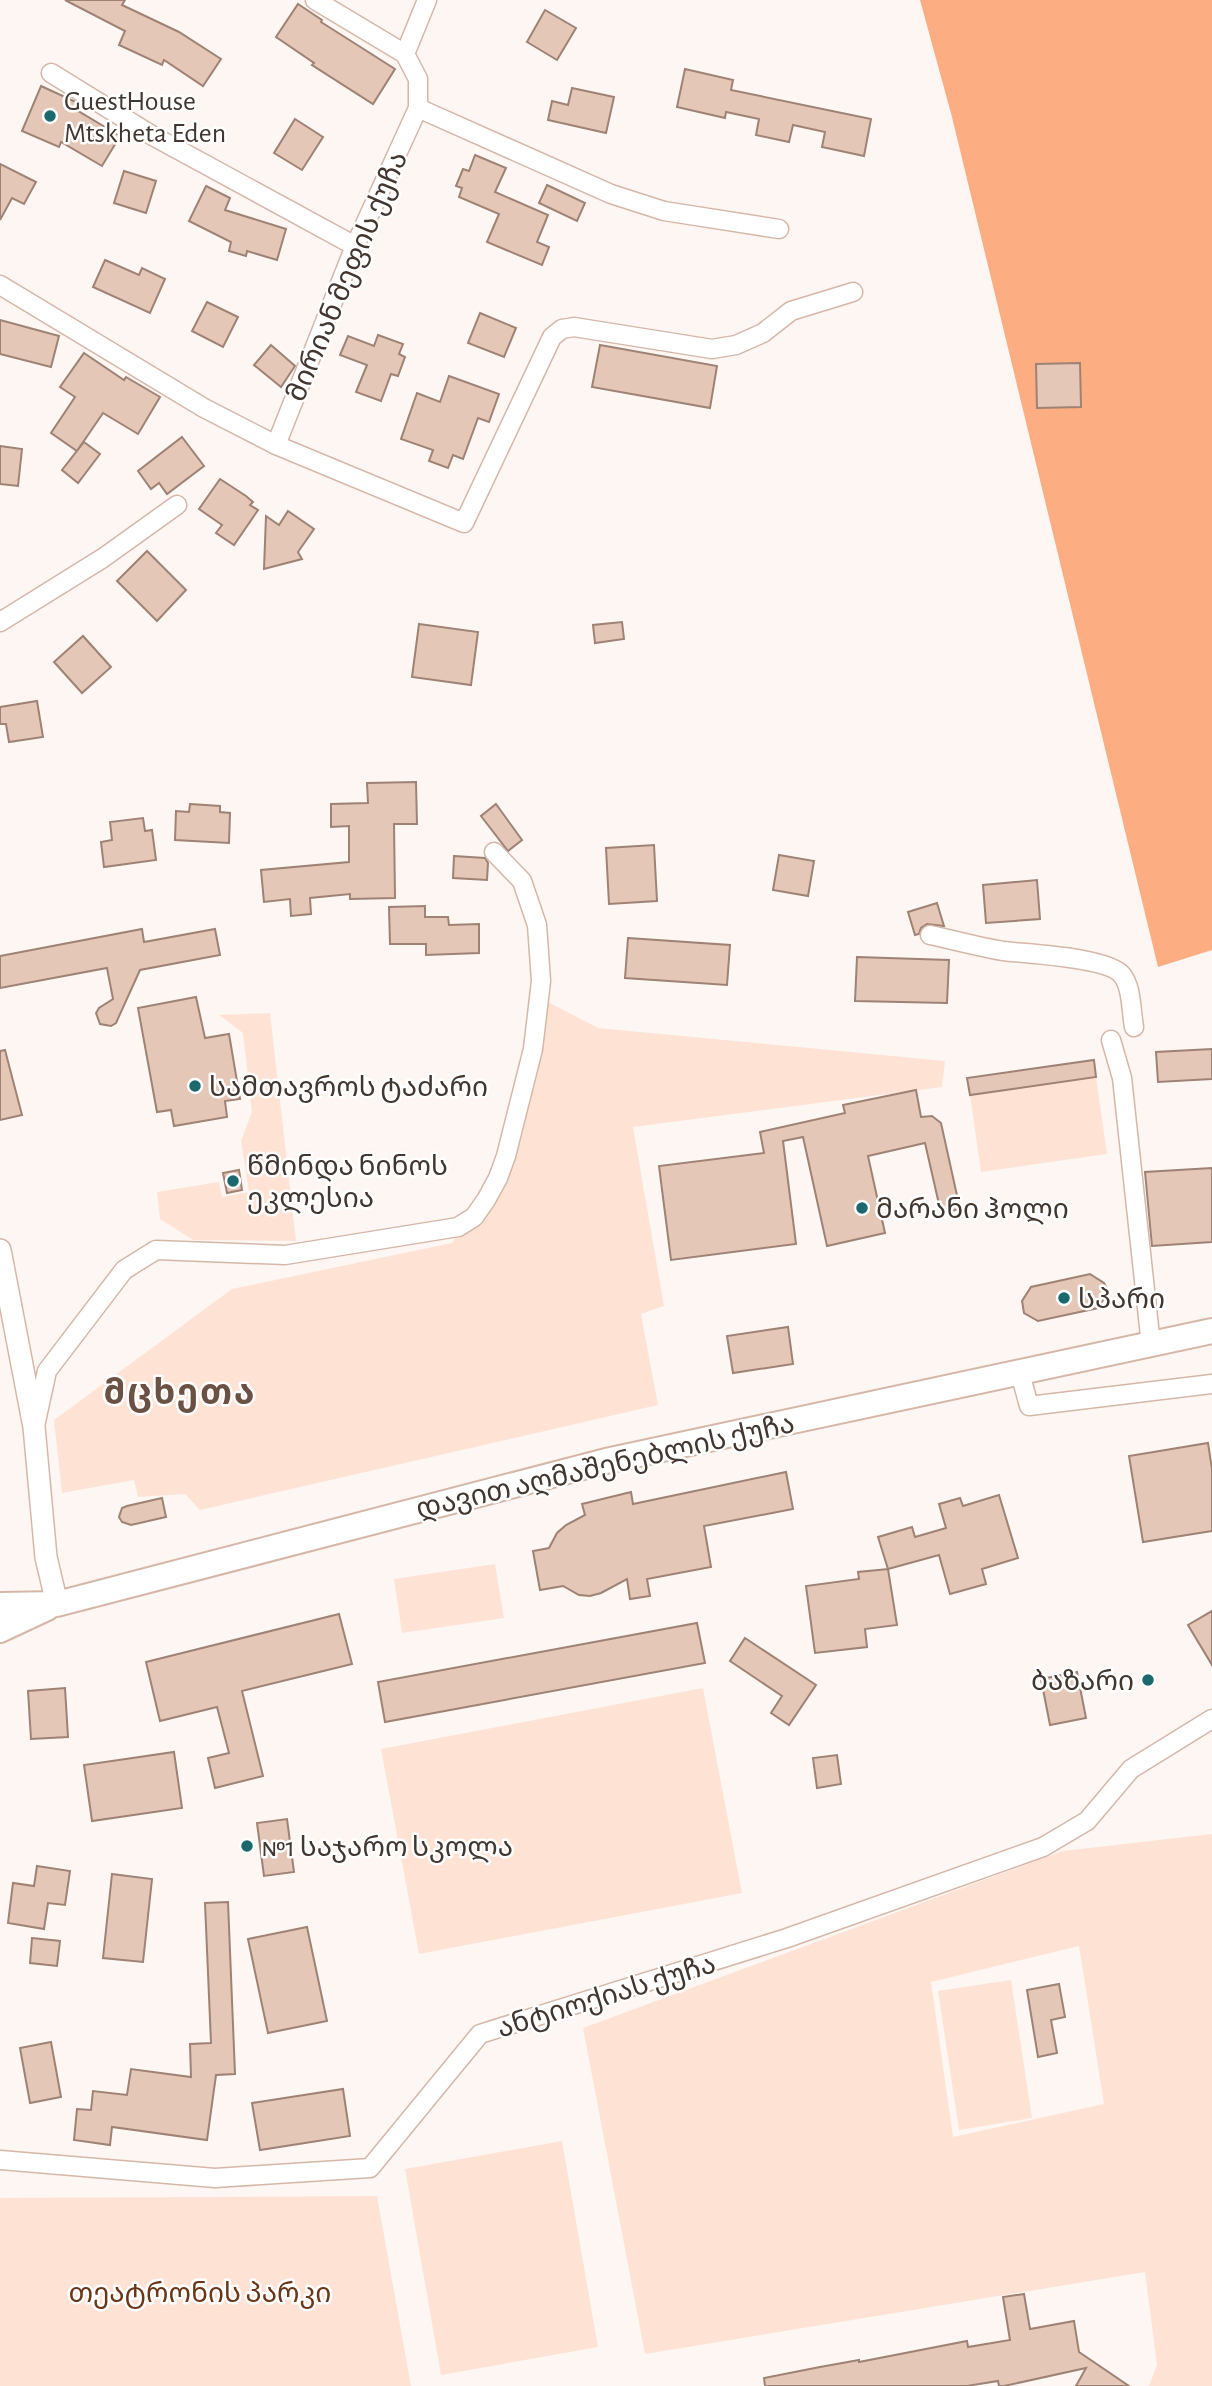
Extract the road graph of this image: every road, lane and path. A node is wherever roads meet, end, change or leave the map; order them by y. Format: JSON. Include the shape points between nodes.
{"nodes":[{"id":1,"x":315,"y":0,"type":"edge"},
{"id":2,"x":427,"y":0,"type":"edge"},
{"id":3,"x":405,"y":54,"type":"junction"},
{"id":4,"x":51,"y":73,"type":"dead end"},
{"id":5,"x":418,"y":108,"type":"junction"},
{"id":6,"x":779,"y":229,"type":"dead end"},
{"id":7,"x":355,"y":246,"type":"junction"},
{"id":8,"x":0,"y":285,"type":"edge"},
{"id":9,"x":853,"y":292,"type":"dead end"},
{"id":10,"x":276,"y":445,"type":"junction"},
{"id":11,"x":177,"y":505,"type":"dead end"},
{"id":12,"x":0,"y":622,"type":"edge"},
{"id":13,"x":494,"y":852,"type":"dead end"},
{"id":14,"x":930,"y":935,"type":"dead end"},
{"id":15,"x":1134,"y":1027,"type":"dead end"},
{"id":16,"x":1111,"y":1040,"type":"dead end"},
{"id":17,"x":0,"y":1250,"type":"edge"},
{"id":18,"x":1212,"y":1331,"type":"edge"},
{"id":19,"x":1151,"y":1345,"type":"junction"},
{"id":20,"x":1020,"y":1373,"type":"junction"},
{"id":21,"x":1212,"y":1384,"type":"edge"},
{"id":22,"x":34,"y":1427,"type":"junction"},
{"id":23,"x":57,"y":1604,"type":"junction"},
{"id":24,"x":0,"y":1605,"type":"edge"},
{"id":25,"x":0,"y":1630,"type":"edge"},
{"id":26,"x":1212,"y":1719,"type":"edge"},
{"id":27,"x":0,"y":2159,"type":"edge"}],
"edges":[{"from":1,"to":3,"type":"street"},
{"from":2,"to":3,"type":"street"},
{"from":3,"to":5,"type":"street","via":[[418,79]]},
{"from":4,"to":7,"type":"street","via":[[153,136]]},
{"from":5,"to":6,"type":"street","via":[[611,194],[664,211]]},
{"from":5,"to":7,"type":"street","name":"მირიან მეფის ქუჩა"},
{"from":7,"to":10,"type":"street","name":"მირიან მეფის ქუჩა"},
{"from":8,"to":10,"type":"street","via":[[204,408]]},
{"from":9,"to":10,"type":"street","via":[[792,311],[763,333],[736,345],[712,349],[574,327],[562,329],[552,337],[464,523]]},
{"from":11,"to":12,"type":"street"},
{"from":13,"to":22,"type":"street","via":[[522,881],[537,925],[541,981],[533,1049],[506,1156],[474,1217],[458,1227],[285,1255],[156,1250],[124,1270],[47,1371]]},
{"from":14,"to":15,"type":"street","via":[[1116,968],[1128,989]]},
{"from":16,"to":19,"type":"street","via":[[1122,1079]]},
{"from":17,"to":22,"type":"street"},
{"from":18,"to":19,"type":"main road","name":"დავით აღმაშენებლის ქუჩა"},
{"from":19,"to":20,"type":"main road","name":"დავით აღმაშენებლის ქუჩა"},
{"from":20,"to":21,"type":"street","via":[[1029,1406]]},
{"from":20,"to":23,"type":"main road","name":"დავით აღმაშენებლის ქუჩა","via":[[606,1461]]},
{"from":22,"to":23,"type":"street","via":[[46,1557]]},
{"from":23,"to":24,"type":"main road","name":"დავით აღმაშენებლის ქუჩა"},
{"from":23,"to":25,"type":"main road"},
{"from":26,"to":27,"type":"street","name":"ანტიოქიას ქუჩა","via":[[1131,1769],[1087,1821],[1044,1847],[787,1938],[480,2034],[370,2168],[215,2178]]}]}
